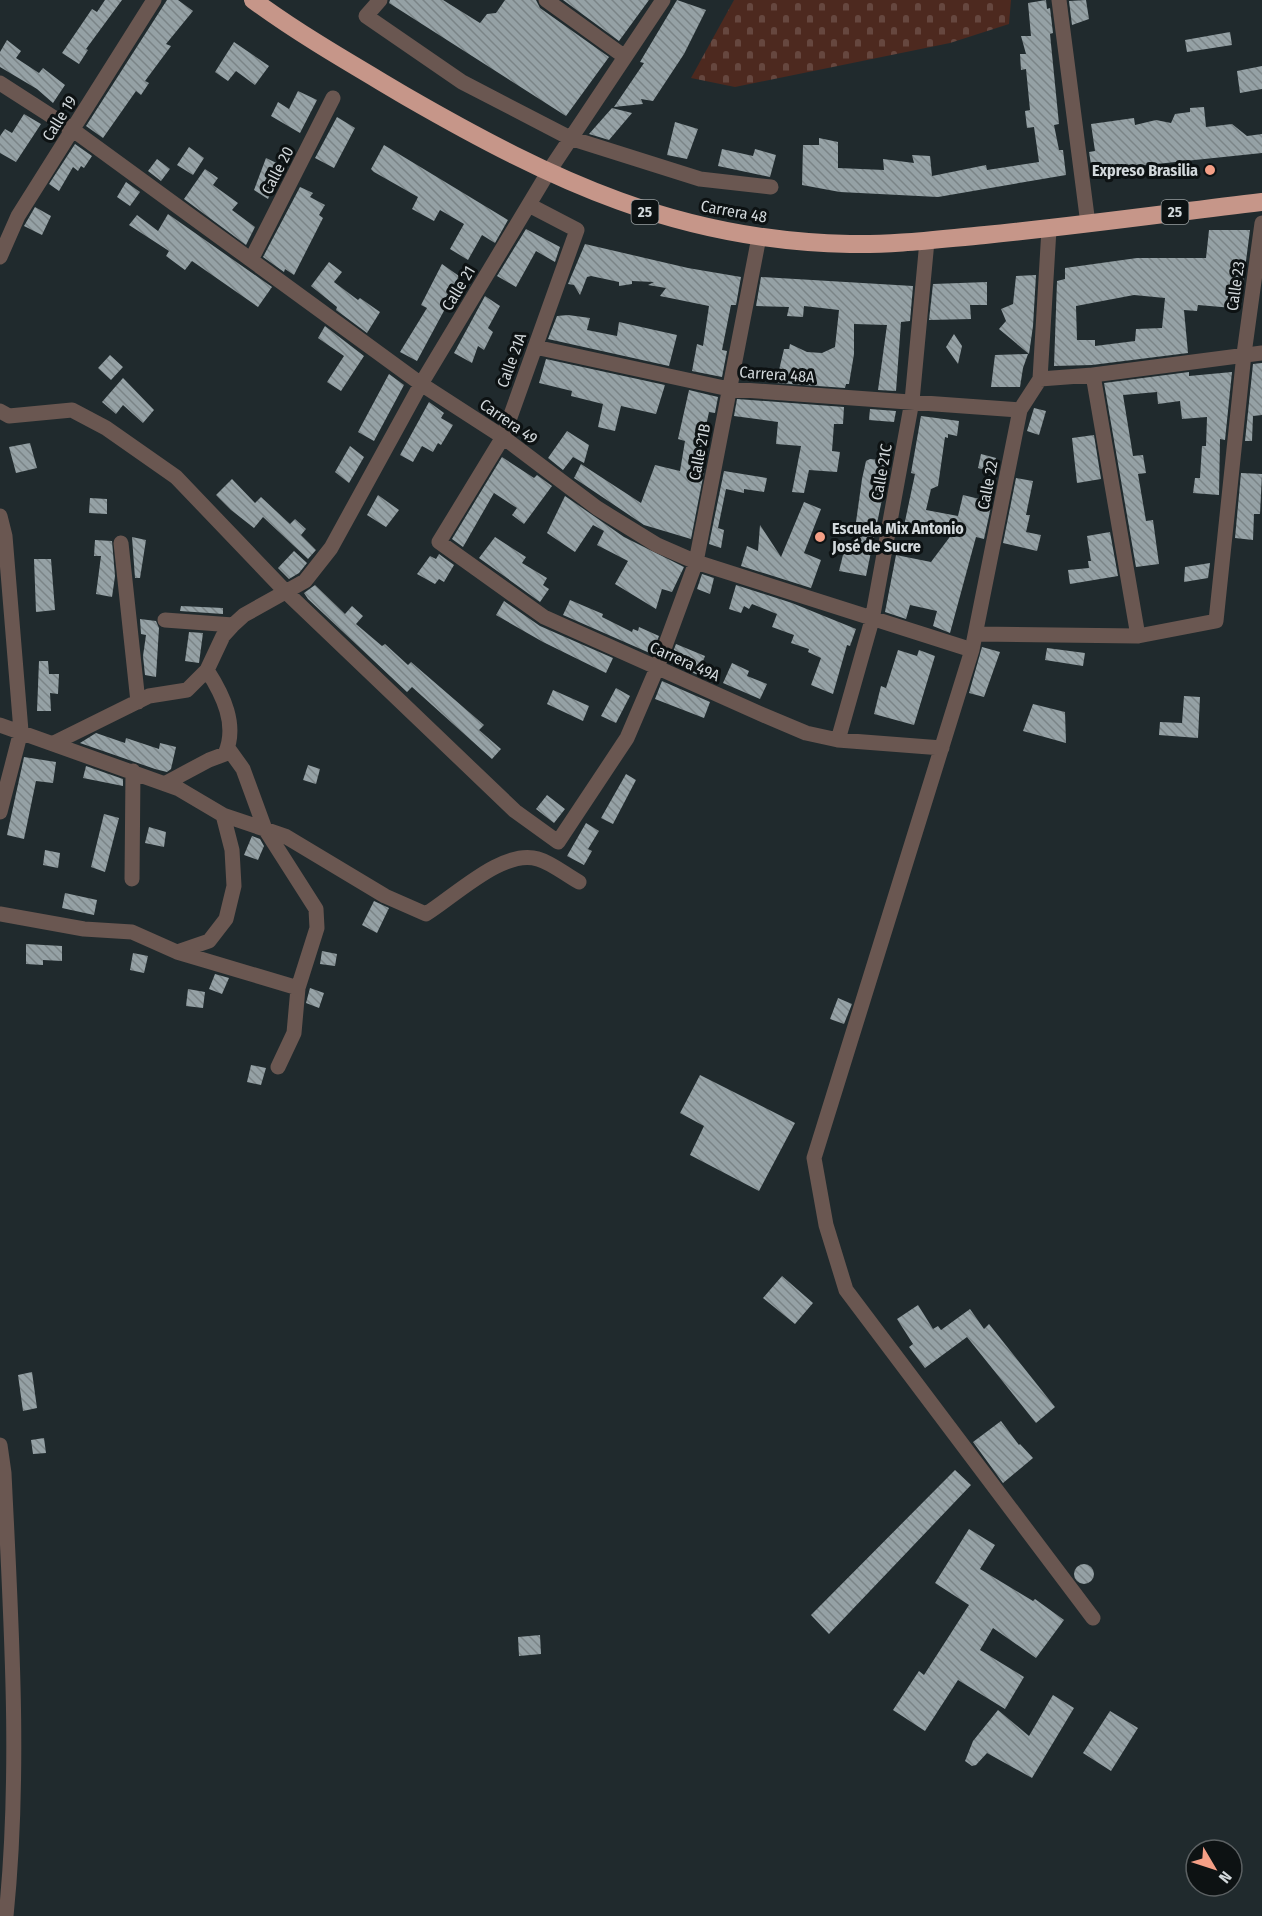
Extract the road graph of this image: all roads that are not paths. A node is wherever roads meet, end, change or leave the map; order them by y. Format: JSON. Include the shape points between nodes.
{"nodes":[{"id":1,"x":153,"y":0,"type":"edge"},
{"id":2,"x":253,"y":0,"type":"edge"},
{"id":3,"x":380,"y":0,"type":"edge"},
{"id":4,"x":546,"y":0,"type":"edge"},
{"id":5,"x":663,"y":0,"type":"edge"},
{"id":6,"x":1059,"y":0,"type":"edge"},
{"id":7,"x":625,"y":57,"type":"junction"},
{"id":8,"x":0,"y":83,"type":"edge"},
{"id":9,"x":333,"y":98,"type":"dead end"},
{"id":10,"x":73,"y":130,"type":"junction"},
{"id":11,"x":570,"y":138,"type":"junction"},
{"id":12,"x":549,"y":171,"type":"junction"},
{"id":13,"x":771,"y":187,"type":"dead end"},
{"id":14,"x":1262,"y":202,"type":"edge"},
{"id":15,"x":529,"y":205,"type":"junction"},
{"id":16,"x":1262,"y":223,"type":"edge"},
{"id":17,"x":1088,"y":224,"type":"junction"},
{"id":18,"x":1049,"y":229,"type":"junction"},
{"id":19,"x":759,"y":237,"type":"junction"},
{"id":20,"x":927,"y":241,"type":"junction"},
{"id":21,"x":0,"y":257,"type":"edge"},
{"id":22,"x":252,"y":258,"type":"junction"},
{"id":23,"x":535,"y":347,"type":"junction"},
{"id":24,"x":1262,"y":353,"type":"edge"},
{"id":25,"x":1244,"y":354,"type":"junction"},
{"id":26,"x":1093,"y":375,"type":"junction"},
{"id":27,"x":1040,"y":379,"type":"junction"},
{"id":28,"x":421,"y":384,"type":"junction"},
{"id":29,"x":729,"y":389,"type":"junction"},
{"id":30,"x":912,"y":401,"type":"junction"},
{"id":31,"x":1020,"y":410,"type":"junction"},
{"id":32,"x":0,"y":411,"type":"edge"},
{"id":33,"x":503,"y":437,"type":"junction"},
{"id":34,"x":0,"y":516,"type":"edge"},
{"id":35,"x":439,"y":542,"type":"joint"},
{"id":36,"x":121,"y":543,"type":"dead end"},
{"id":37,"x":696,"y":562,"type":"junction"},
{"id":38,"x":285,"y":591,"type":"junction"},
{"id":39,"x":165,"y":620,"type":"dead end"},
{"id":40,"x":872,"y":620,"type":"junction"},
{"id":41,"x":232,"y":625,"type":"junction"},
{"id":42,"x":976,"y":633,"type":"junction"},
{"id":43,"x":1138,"y":636,"type":"junction"},
{"id":44,"x":972,"y":650,"type":"junction"},
{"id":45,"x":657,"y":668,"type":"junction"},
{"id":46,"x":207,"y":670,"type":"junction"},
{"id":47,"x":138,"y":702,"type":"junction"},
{"id":48,"x":0,"y":725,"type":"edge"},
{"id":49,"x":21,"y":731,"type":"junction"},
{"id":50,"x":838,"y":740,"type":"junction"},
{"id":51,"x":54,"y":743,"type":"junction"},
{"id":52,"x":228,"y":748,"type":"junction"},
{"id":53,"x":942,"y":748,"type":"junction"},
{"id":54,"x":133,"y":771,"type":"junction"},
{"id":55,"x":166,"y":783,"type":"junction"},
{"id":56,"x":0,"y":812,"type":"edge"},
{"id":57,"x":223,"y":815,"type":"junction"},
{"id":58,"x":265,"y":829,"type":"junction"},
{"id":59,"x":132,"y":879,"type":"dead end"},
{"id":60,"x":579,"y":882,"type":"dead end"},
{"id":61,"x":0,"y":914,"type":"edge"},
{"id":62,"x":177,"y":952,"type":"junction"},
{"id":63,"x":298,"y":988,"type":"junction"},
{"id":64,"x":278,"y":1067,"type":"dead end"},
{"id":65,"x":0,"y":1445,"type":"edge"},
{"id":66,"x":1093,"y":1618,"type":"dead end"},
{"id":67,"x":6,"y":1916,"type":"edge"}],
"edges":[{"from":1,"to":10,"type":"street","name":"Calle 19"},
{"from":2,"to":12,"type":"highway","name":"Carrera 48","number":"25","via":[[306,37],[430,110]]},
{"from":3,"to":11,"type":"street","name":"Carrera 48","via":[[366,16],[462,82]]},
{"from":4,"to":7,"type":"street"},
{"from":5,"to":7,"type":"street","name":"Calle 21"},
{"from":6,"to":17,"type":"street"},
{"from":7,"to":11,"type":"street","name":"Calle 21"},
{"from":8,"to":10,"type":"street","name":"Carrera 49"},
{"from":9,"to":22,"type":"street","name":"Calle 20"},
{"from":10,"to":21,"type":"street","name":"Calle 19","via":[[18,216]]},
{"from":10,"to":22,"type":"street","name":"Carrera 49"},
{"from":11,"to":12,"type":"street","name":"Calle 21"},
{"from":11,"to":13,"type":"street","name":"Carrera 48","via":[[700,179]]},
{"from":12,"to":15,"type":"street","name":"Calle 21"},
{"from":12,"to":19,"type":"highway","name":"Carrera 48","number":"25","via":[[579,187],[661,217]]},
{"from":14,"to":17,"type":"highway","name":"Carrera 48","number":"25"},
{"from":15,"to":23,"type":"street","name":"Calle 21A","via":[[577,230]]},
{"from":15,"to":28,"type":"street","name":"Calle 21"},
{"from":16,"to":25,"type":"street","name":"Calle 23"},
{"from":17,"to":18,"type":"highway","name":"Carrera 48","number":"25"},
{"from":18,"to":20,"type":"highway","name":"Carrera 48","number":"25"},
{"from":18,"to":27,"type":"street","name":"Calle 22"},
{"from":19,"to":20,"type":"highway","name":"Carrera 48","number":"25","via":[[852,244]]},
{"from":19,"to":29,"type":"street","name":"Calle 21B"},
{"from":20,"to":30,"type":"street","name":"Calle 21C"},
{"from":22,"to":28,"type":"street","name":"Carrera 49"},
{"from":23,"to":29,"type":"street","name":"Carrera 48A"},
{"from":23,"to":33,"type":"street","name":"Calle 21A"},
{"from":24,"to":25,"type":"street"},
{"from":25,"to":26,"type":"street"},
{"from":25,"to":43,"type":"street","name":"Calle 23","via":[[1216,621]]},
{"from":26,"to":27,"type":"street"},
{"from":26,"to":43,"type":"street"},
{"from":27,"to":31,"type":"street","name":"Calle 22"},
{"from":28,"to":33,"type":"street","name":"Carrera 49"},
{"from":28,"to":38,"type":"street","name":"Calle 21","via":[[331,548],[305,581]]},
{"from":29,"to":30,"type":"street","name":"Carrera 48A"},
{"from":29,"to":37,"type":"street","name":"Calle 21B"},
{"from":30,"to":31,"type":"street","name":"Carrera 48A"},
{"from":30,"to":40,"type":"street","name":"Calle 21C"},
{"from":31,"to":42,"type":"street","name":"Calle 22"},
{"from":32,"to":38,"type":"street","via":[[9,416],[72,410],[106,428],[176,477]]},
{"from":33,"to":35,"type":"street","name":"Calle 21A"},
{"from":33,"to":37,"type":"street","name":"Carrera 49","via":[[597,508],[657,545]]},
{"from":34,"to":49,"type":"street","via":[[5,536]]},
{"from":35,"to":45,"type":"street","name":"Carrera 49A","via":[[544,617]]},
{"from":36,"to":47,"type":"street"},
{"from":37,"to":40,"type":"street","name":"Carrera 49"},
{"from":37,"to":45,"type":"street","name":"Calle 21B"},
{"from":38,"to":41,"type":"street","name":"Calle 21"},
{"from":38,"to":45,"type":"street","name":"Calle 21B","via":[[515,811],[558,842],[627,738]]},
{"from":39,"to":41,"type":"street"},
{"from":40,"to":44,"type":"street","name":"Carrera 49"},
{"from":40,"to":50,"type":"street","name":"Calle 21C"},
{"from":41,"to":46,"type":"street"},
{"from":42,"to":43,"type":"street"},
{"from":42,"to":44,"type":"street","name":"Calle 22"},
{"from":44,"to":53,"type":"street","name":"Calle 22"},
{"from":45,"to":50,"type":"street","name":"Carrera 49A","via":[[806,733]]},
{"from":46,"to":47,"type":"street","via":[[187,690],[149,696]]},
{"from":46,"to":52,"type":"street","via":[[229,714]]},
{"from":47,"to":51,"type":"street"},
{"from":48,"to":49,"type":"street"},
{"from":49,"to":51,"type":"street"},
{"from":49,"to":56,"type":"street"},
{"from":50,"to":53,"type":"street","name":"Carrera 49A"},
{"from":51,"to":54,"type":"street"},
{"from":52,"to":55,"type":"street","via":[[225,754]]},
{"from":52,"to":58,"type":"street","via":[[243,769]]},
{"from":53,"to":66,"type":"street","name":"Calle 22","via":[[814,1158],[826,1225],[846,1290]]},
{"from":54,"to":55,"type":"street"},
{"from":54,"to":59,"type":"street"},
{"from":55,"to":57,"type":"street"},
{"from":57,"to":58,"type":"street"},
{"from":57,"to":62,"type":"street","via":[[232,850],[234,886],[226,919],[209,940]]},
{"from":58,"to":60,"type":"street","via":[[285,836],[386,896],[426,914],[501,863],[518,857],[539,859]]},
{"from":58,"to":63,"type":"street","via":[[316,909],[317,928]]},
{"from":61,"to":62,"type":"street","via":[[132,932]]},
{"from":62,"to":63,"type":"street"},
{"from":63,"to":64,"type":"street","via":[[294,1034]]},
{"from":65,"to":67,"type":"street","via":[[12,1643],[15,1798]]}]}
